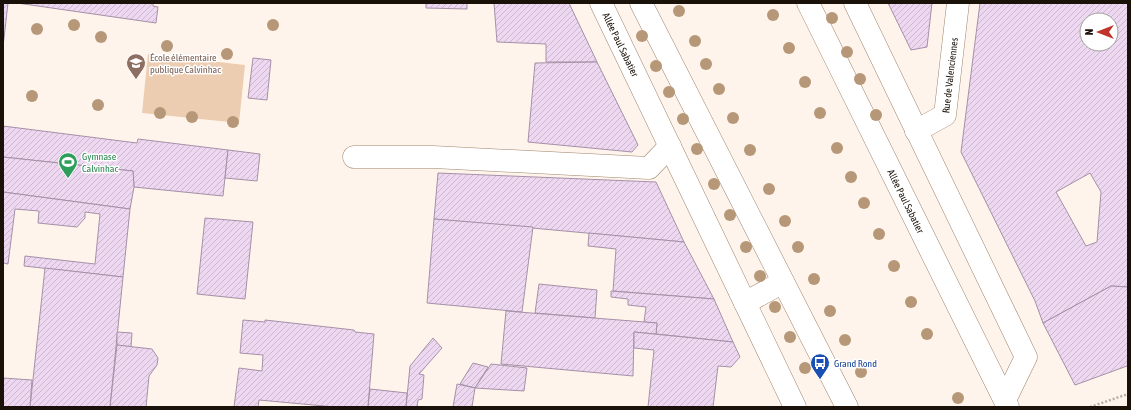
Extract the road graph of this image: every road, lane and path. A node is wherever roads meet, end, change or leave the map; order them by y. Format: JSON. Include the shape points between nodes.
{"nodes":[{"id":1,"x":601,"y":3,"type":"edge"},
{"id":2,"x":641,"y":3,"type":"edge"},
{"id":3,"x":808,"y":3,"type":"edge"},
{"id":4,"x":855,"y":3,"type":"edge"},
{"id":5,"x":958,"y":3,"type":"edge"},
{"id":6,"x":916,"y":131,"type":"junction"},
{"id":7,"x":670,"y":146,"type":"junction"},
{"id":8,"x":354,"y":157,"type":"dead end"},
{"id":9,"x":783,"y":282,"type":"junction"},
{"id":10,"x":745,"y":303,"type":"junction"},
{"id":11,"x":1128,"y":394,"type":"edge"},
{"id":12,"x":1006,"y":403,"type":"edge"},
{"id":13,"x":795,"y":407,"type":"edge"},
{"id":14,"x":847,"y":407,"type":"edge"},
{"id":15,"x":1090,"y":407,"type":"edge"}],
"edges":[{"from":1,"to":7,"type":"street","name":"Allée Paul Sabatier"},
{"from":2,"to":9,"type":"street"},
{"from":3,"to":12,"type":"street","name":"Allée Paul Sabatier"},
{"from":4,"to":6,"type":"street","name":"Allée Paul Sabatier"},
{"from":5,"to":6,"type":"street","name":"Rue de Valenciennes","via":[[945,115]]},
{"from":6,"to":12,"type":"street","name":"Allée Paul Sabatier","via":[[1026,357]]},
{"from":7,"to":8,"type":"street","via":[[649,168]]},
{"from":7,"to":10,"type":"street","name":"Allée Paul Sabatier"},
{"from":9,"to":10,"type":"street"},
{"from":9,"to":14,"type":"street"},
{"from":10,"to":13,"type":"street","name":"Allée Paul Sabatier"},
{"from":11,"to":15,"type":"path"}]}
